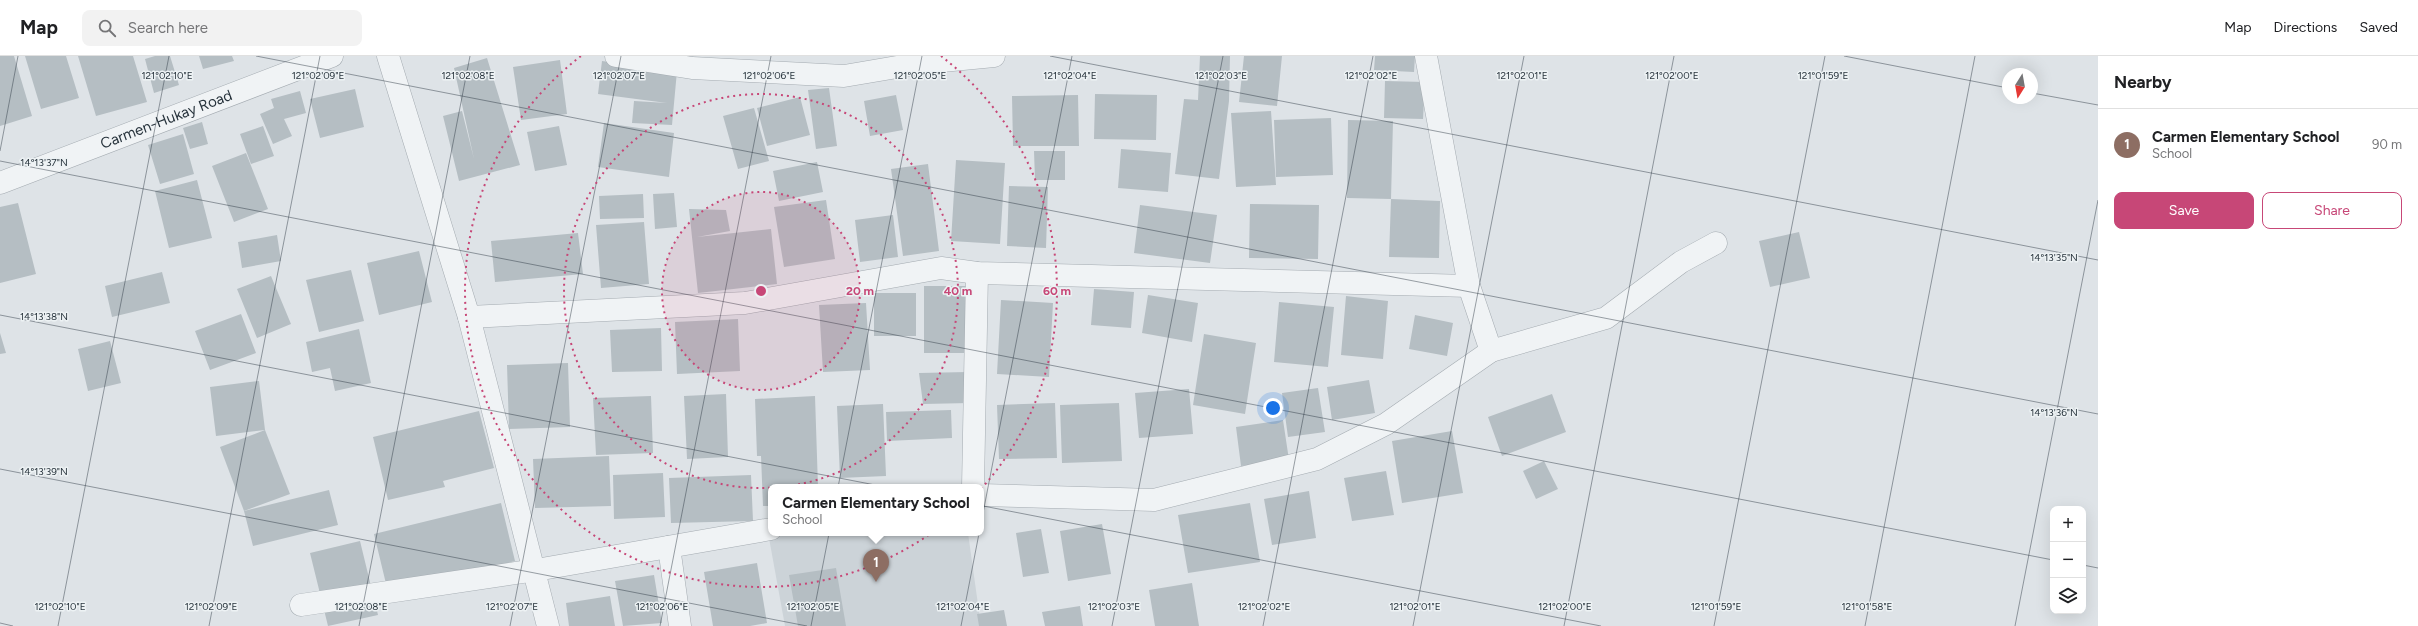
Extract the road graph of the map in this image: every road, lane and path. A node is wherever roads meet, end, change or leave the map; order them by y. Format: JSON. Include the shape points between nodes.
{"nodes":[{"id":1,"x":332,"y":56,"type":"edge"},
{"id":2,"x":388,"y":56,"type":"edge"},
{"id":3,"x":616,"y":56,"type":"edge"},
{"id":4,"x":994,"y":56,"type":"edge"},
{"id":5,"x":1426,"y":56,"type":"edge"},
{"id":6,"x":0,"y":183,"type":"edge"},
{"id":7,"x":1716,"y":243,"type":"dead end"},
{"id":8,"x":977,"y":273,"type":"junction"},
{"id":9,"x":1469,"y":286,"type":"junction"},
{"id":10,"x":470,"y":317,"type":"junction"},
{"id":11,"x":1491,"y":351,"type":"junction"},
{"id":12,"x":973,"y":484,"type":"edge"},
{"id":13,"x":984,"y":495,"type":"edge"},
{"id":14,"x":768,"y":530,"type":"edge"},
{"id":15,"x":669,"y":546,"type":"junction"},
{"id":16,"x":536,"y":570,"type":"junction"},
{"id":17,"x":301,"y":605,"type":"dead end"},
{"id":18,"x":548,"y":626,"type":"edge"},
{"id":19,"x":680,"y":626,"type":"edge"}],
"edges":[{"from":1,"to":6,"type":"street","name":"Carmen-Hukay Road"},
{"from":2,"to":10,"type":"street"},
{"from":3,"to":4,"type":"street","via":[[692,68],[844,76],[921,63]]},
{"from":5,"to":9,"type":"street"},
{"from":7,"to":11,"type":"street","via":[[1681,262],[1606,318]]},
{"from":8,"to":9,"type":"street"},
{"from":8,"to":10,"type":"street","via":[[941,268],[745,303]]},
{"from":8,"to":12,"type":"street"},
{"from":9,"to":11,"type":"street"},
{"from":10,"to":16,"type":"street"},
{"from":11,"to":13,"type":"street","via":[[1386,424],[1317,459],[1154,500]]},
{"from":14,"to":15,"type":"street"},
{"from":15,"to":16,"type":"street"},
{"from":15,"to":19,"type":"street"},
{"from":16,"to":17,"type":"street"},
{"from":16,"to":18,"type":"street"}]}
